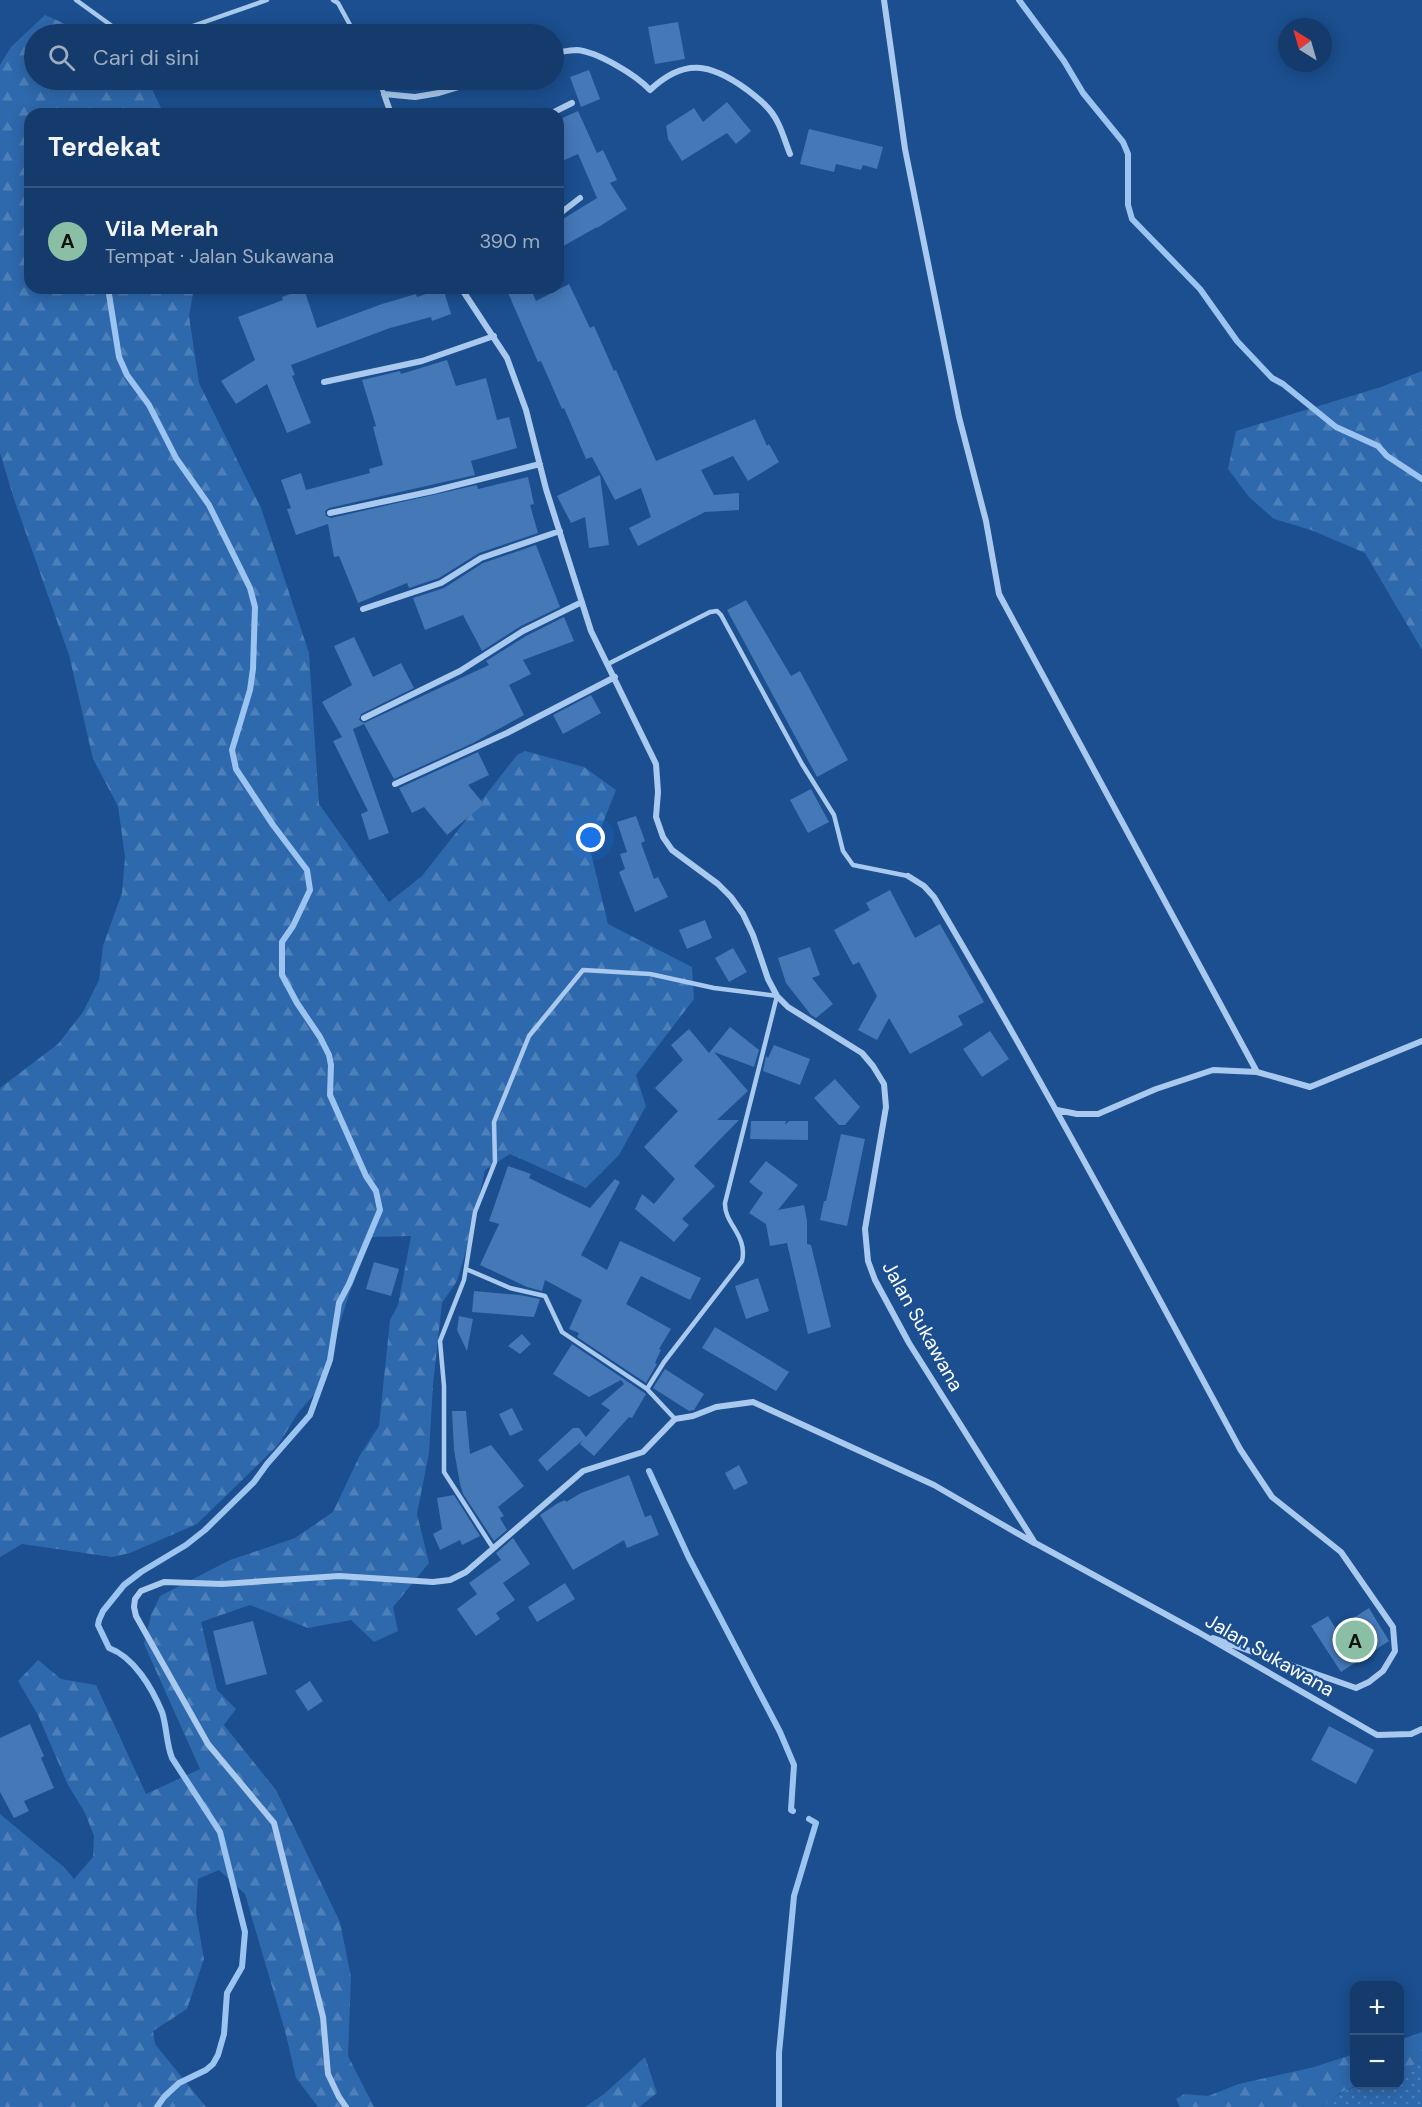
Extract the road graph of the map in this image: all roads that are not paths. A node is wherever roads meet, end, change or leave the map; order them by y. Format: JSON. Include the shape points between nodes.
{"nodes":[{"id":1,"x":76,"y":0,"type":"edge"},
{"id":2,"x":267,"y":0,"type":"edge"},
{"id":3,"x":333,"y":0,"type":"edge"},
{"id":4,"x":884,"y":0,"type":"edge"},
{"id":5,"x":109,"y":24,"type":"edge"},
{"id":6,"x":199,"y":24,"type":"edge"},
{"id":7,"x":350,"y":24,"type":"edge"},
{"id":8,"x":564,"y":52,"type":"edge"},
{"id":9,"x":382,"y":90,"type":"edge"},
{"id":10,"x":449,"y":90,"type":"edge"},
{"id":11,"x":384,"y":94,"type":"junction"},
{"id":12,"x":572,"y":103,"type":"dead end"},
{"id":13,"x":389,"y":108,"type":"edge"},
{"id":14,"x":562,"y":108,"type":"edge"},
{"id":15,"x":790,"y":154,"type":"dead end"},
{"id":16,"x":580,"y":198,"type":"dead end"},
{"id":17,"x":564,"y":210,"type":"edge"},
{"id":18,"x":465,"y":294,"type":"edge"},
{"id":19,"x":494,"y":336,"type":"junction"},
{"id":20,"x":324,"y":382,"type":"dead end"},
{"id":21,"x":540,"y":464,"type":"junction"},
{"id":22,"x":330,"y":513,"type":"dead end"},
{"id":23,"x":560,"y":531,"type":"junction"},
{"id":24,"x":582,"y":602,"type":"junction"},
{"id":25,"x":363,"y":609,"type":"dead end"},
{"id":26,"x":608,"y":664,"type":"junction"},
{"id":27,"x":615,"y":677,"type":"junction"},
{"id":28,"x":364,"y":718,"type":"dead end"},
{"id":29,"x":395,"y":784,"type":"dead end"},
{"id":30,"x":908,"y":876,"type":"joint"},
{"id":31,"x":777,"y":996,"type":"junction"},
{"id":32,"x":1422,"y":1041,"type":"edge"},
{"id":33,"x":1257,"y":1072,"type":"junction"},
{"id":34,"x":1057,"y":1110,"type":"junction"},
{"id":35,"x":466,"y":1269,"type":"junction"},
{"id":36,"x":647,"y":1389,"type":"junction"},
{"id":37,"x":675,"y":1419,"type":"junction"},
{"id":38,"x":1035,"y":1543,"type":"junction"},
{"id":39,"x":493,"y":1548,"type":"junction"},
{"id":40,"x":1198,"y":1632,"type":"junction"},
{"id":41,"x":1422,"y":1729,"type":"edge"},
{"id":42,"x":346,"y":2107,"type":"edge"}],
"edges":[{"from":1,"to":5,"type":"lane"},
{"from":2,"to":6,"type":"lane"},
{"from":3,"to":7,"type":"lane"},
{"from":4,"to":33,"type":"street","via":[[904,150],[999,594]]},
{"from":8,"to":15,"type":"street","via":[[577,50],[603,59],[650,90],[666,75],[690,68],[704,68],[729,77],[763,102],[778,123]]},
{"from":9,"to":11,"type":"lane"},
{"from":10,"to":11,"type":"street","via":[[423,95]]},
{"from":11,"to":13,"type":"street"},
{"from":12,"to":14,"type":"street"},
{"from":16,"to":17,"type":"street"},
{"from":18,"to":19,"type":"street","name":"Jalan Sukawana"},
{"from":19,"to":20,"type":"street","via":[[422,361]]},
{"from":19,"to":21,"type":"street","name":"Jalan Sukawana","via":[[507,358],[526,410]]},
{"from":21,"to":22,"type":"street"},
{"from":21,"to":23,"type":"street","name":"Jalan Sukawana"},
{"from":23,"to":24,"type":"street","name":"Jalan Sukawana"},
{"from":23,"to":25,"type":"street","via":[[481,558],[441,583]]},
{"from":24,"to":26,"type":"street","name":"Jalan Sukawana"},
{"from":24,"to":28,"type":"street","via":[[523,631],[460,671]]},
{"from":26,"to":27,"type":"street","name":"Jalan Sukawana"},
{"from":26,"to":30,"type":"lane","via":[[717,611],[834,815],[843,851],[853,865]]},
{"from":27,"to":29,"type":"street","via":[[507,733]]},
{"from":27,"to":31,"type":"street","name":"Jalan Sukawana","via":[[656,764],[656,817],[663,837],[672,850],[731,897],[748,925]]},
{"from":30,"to":34,"type":"street","via":[[934,897]]},
{"from":31,"to":35,"type":"lane","via":[[650,974],[583,970],[529,1036],[494,1122],[495,1162],[476,1212]]},
{"from":31,"to":36,"type":"lane","via":[[724,1210],[740,1236],[742,1261]]},
{"from":31,"to":38,"type":"street","name":"Jalan Sukawana","via":[[788,1007],[862,1053],[884,1084],[886,1107],[865,1229],[868,1261],[909,1342]]},
{"from":32,"to":33,"type":"street","via":[[1310,1087]]},
{"from":33,"to":34,"type":"street","via":[[1213,1070],[1098,1114]]},
{"from":34,"to":40,"type":"street","via":[[1263,1486],[1341,1552],[1393,1627],[1395,1651],[1383,1671],[1356,1688]]},
{"from":35,"to":36,"type":"lane","via":[[510,1288],[545,1296],[562,1332]]},
{"from":35,"to":39,"type":"lane","via":[[440,1341],[444,1472]]},
{"from":36,"to":37,"type":"lane"},
{"from":37,"to":38,"type":"street","via":[[753,1402],[934,1485]]},
{"from":37,"to":39,"type":"street","via":[[643,1452],[583,1471]]},
{"from":38,"to":40,"type":"street","name":"Jalan Sukawana"},
{"from":39,"to":42,"type":"street","via":[[466,1572],[450,1580],[339,1576],[222,1584],[164,1582],[141,1591],[135,1599],[136,1616],[208,1744],[274,1823],[323,2017],[328,2074]]},
{"from":40,"to":41,"type":"street","name":"Jalan Sukawana","via":[[1377,1735],[1411,1734]]}]}
